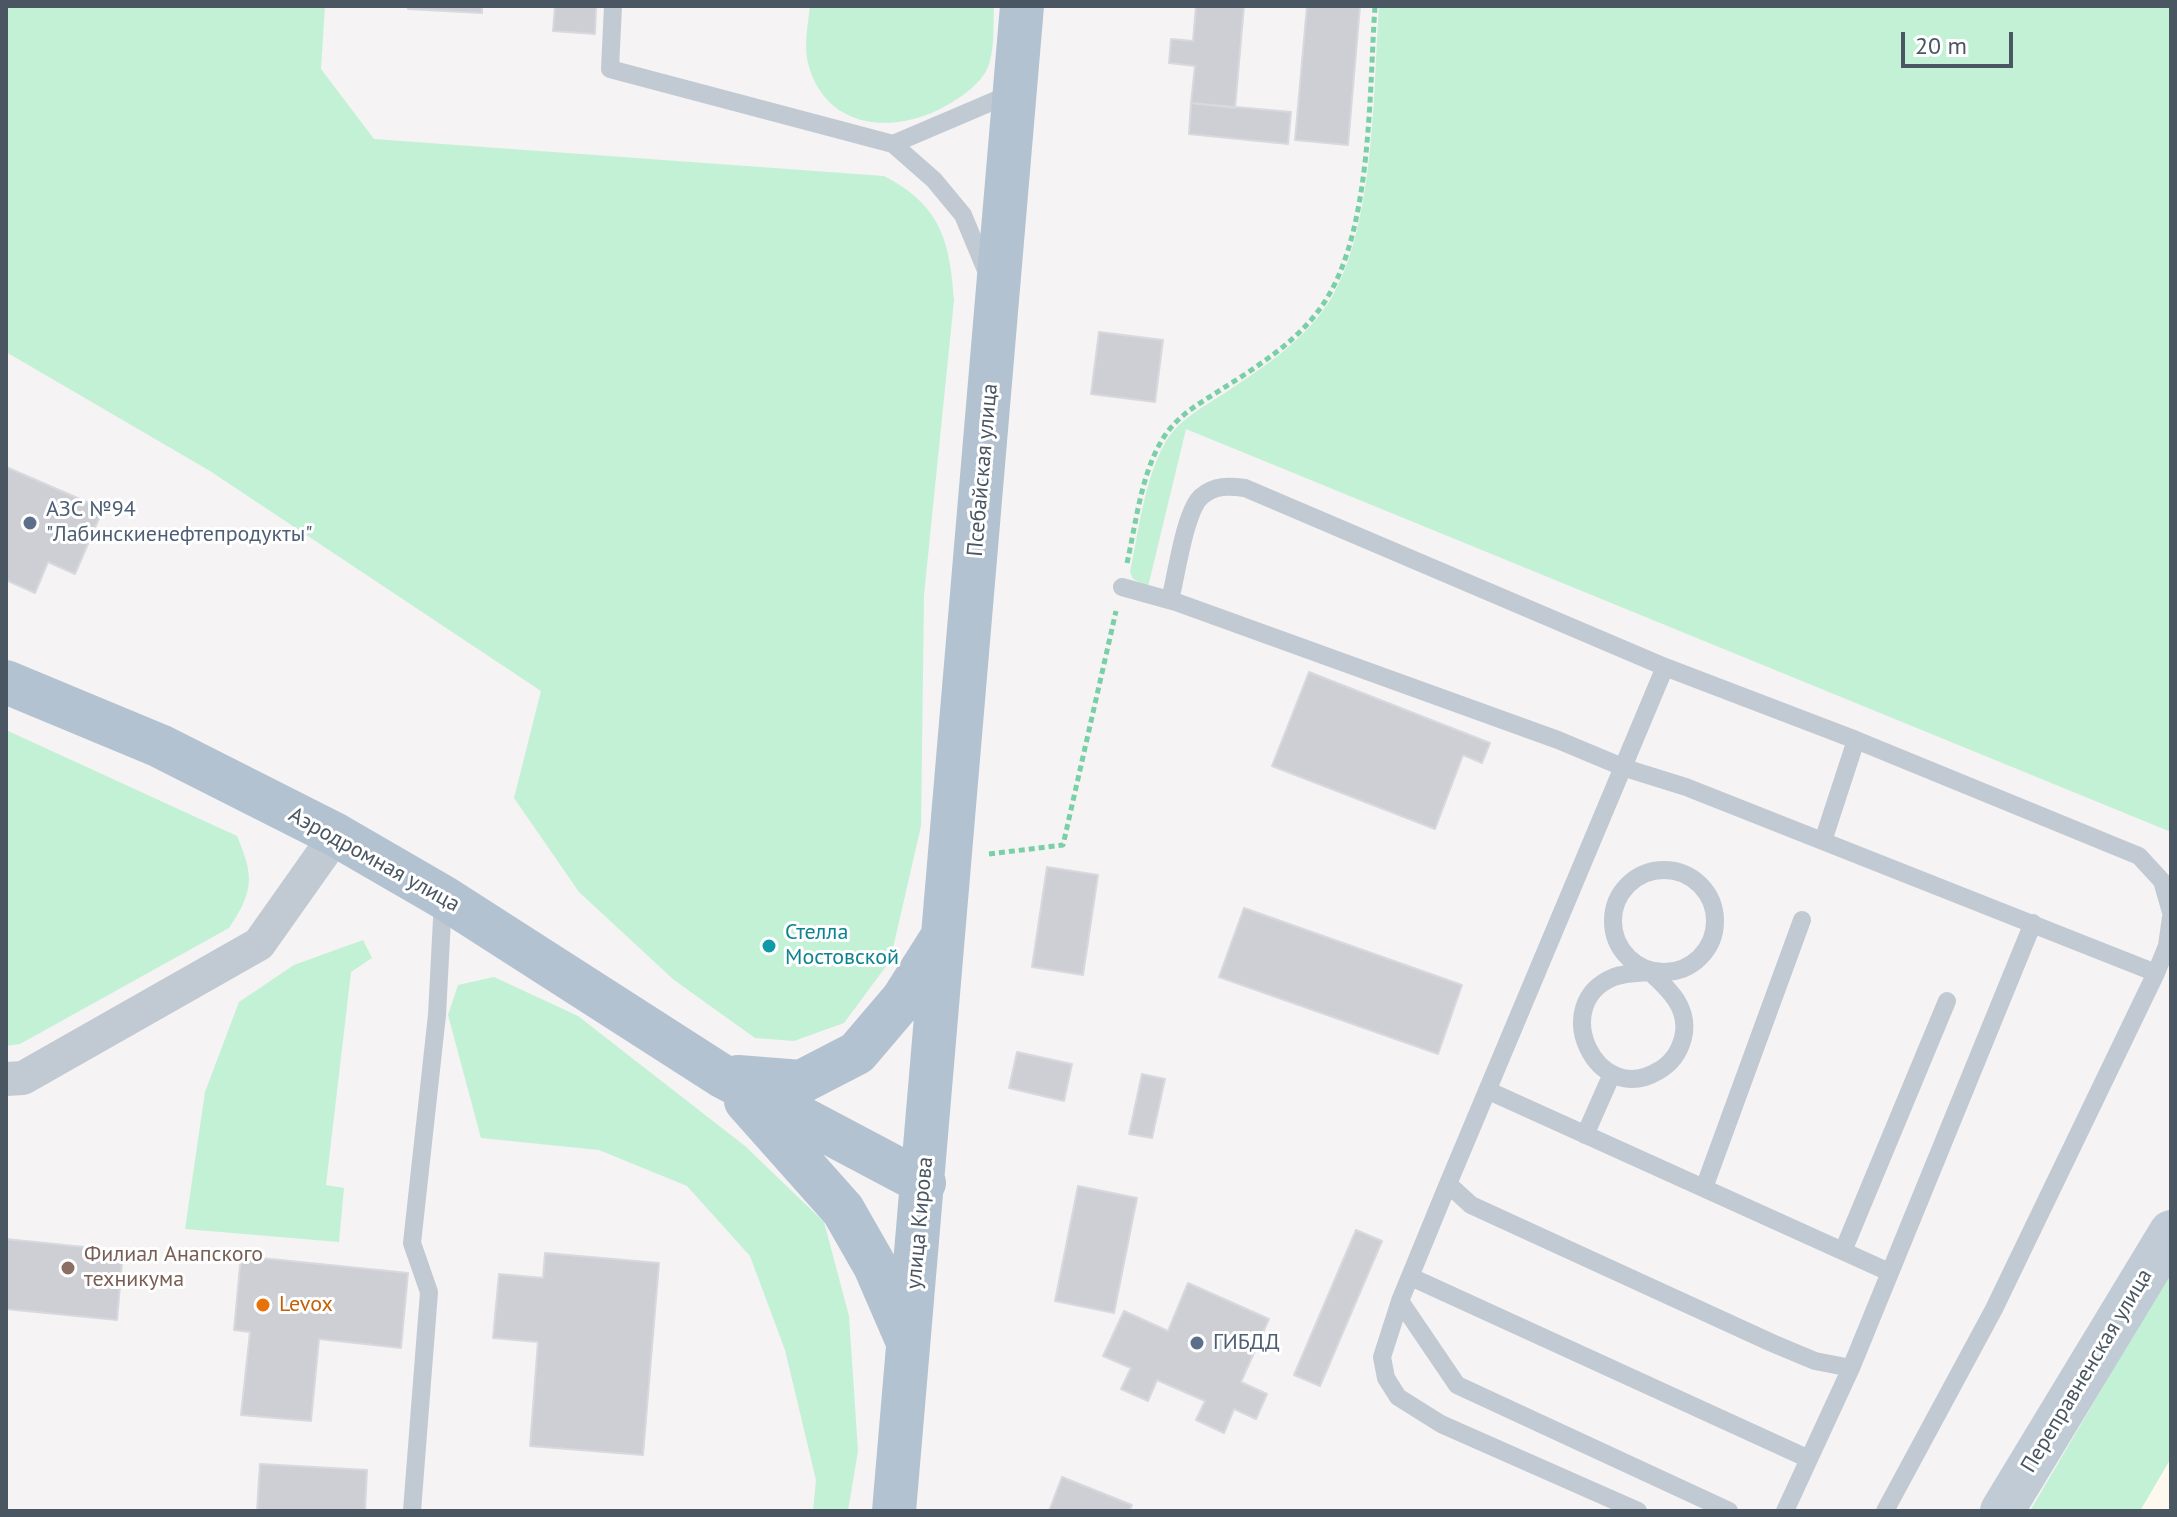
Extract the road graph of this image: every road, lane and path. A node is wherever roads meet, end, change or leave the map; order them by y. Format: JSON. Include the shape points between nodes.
{"nodes":[{"id":1,"x":613,"y":6,"type":"edge"},
{"id":2,"x":1022,"y":6,"type":"edge"},
{"id":3,"x":1015,"y":92,"type":"junction"},
{"id":4,"x":893,"y":144,"type":"junction"},
{"id":5,"x":997,"y":296,"type":"junction"},
{"id":6,"x":1122,"y":587,"type":"dead end"},
{"id":7,"x":1170,"y":600,"type":"junction"},
{"id":8,"x":1665,"y":667,"type":"junction"},
{"id":9,"x":6,"y":682,"type":"edge"},
{"id":10,"x":1856,"y":740,"type":"junction"},
{"id":11,"x":1625,"y":768,"type":"junction"},
{"id":12,"x":336,"y":835,"type":"junction"},
{"id":13,"x":1823,"y":841,"type":"junction"},
{"id":14,"x":443,"y":897,"type":"junction"},
{"id":15,"x":2171,"y":915,"type":"edge"},
{"id":16,"x":1802,"y":920,"type":"dead end"},
{"id":17,"x":2033,"y":923,"type":"junction"},
{"id":18,"x":944,"y":934,"type":"junction"},
{"id":19,"x":1650,"y":972,"type":"junction"},
{"id":20,"x":2156,"y":973,"type":"junction"},
{"id":21,"x":1947,"y":1001,"type":"dead end"},
{"id":22,"x":1612,"y":1074,"type":"junction"},
{"id":23,"x":722,"y":1076,"type":"junction"},
{"id":24,"x":6,"y":1079,"type":"edge"},
{"id":25,"x":1489,"y":1091,"type":"junction"},
{"id":26,"x":1585,"y":1135,"type":"junction"},
{"id":27,"x":924,"y":1183,"type":"junction"},
{"id":28,"x":1448,"y":1184,"type":"junction"},
{"id":29,"x":1704,"y":1188,"type":"junction"},
{"id":30,"x":2171,"y":1232,"type":"edge"},
{"id":31,"x":1843,"y":1251,"type":"junction"},
{"id":32,"x":1889,"y":1272,"type":"junction"},
{"id":33,"x":1411,"y":1277,"type":"junction"},
{"id":34,"x":1400,"y":1301,"type":"junction"},
{"id":35,"x":909,"y":1345,"type":"junction"},
{"id":36,"x":1851,"y":1368,"type":"junction"},
{"id":37,"x":1809,"y":1459,"type":"junction"},
{"id":38,"x":412,"y":1511,"type":"edge"},
{"id":39,"x":894,"y":1511,"type":"edge"},
{"id":40,"x":1638,"y":1511,"type":"edge"},
{"id":41,"x":1729,"y":1511,"type":"edge"},
{"id":42,"x":1785,"y":1511,"type":"edge"},
{"id":43,"x":1885,"y":1511,"type":"edge"},
{"id":44,"x":2002,"y":1511,"type":"edge"}],
"edges":[{"from":1,"to":4,"type":"lane","via":[[610,69]]},
{"from":2,"to":3,"type":"main road","name":"Псебайская улица"},
{"from":3,"to":4,"type":"lane"},
{"from":3,"to":5,"type":"main road","name":"Псебайская улица"},
{"from":4,"to":5,"type":"lane","via":[[963,215]]},
{"from":5,"to":18,"type":"main road","name":"Псебайская улица"},
{"from":6,"to":7,"type":"lane"},
{"from":7,"to":8,"type":"lane","via":[[1200,497],[1221,486],[1245,488]]},
{"from":7,"to":11,"type":"lane"},
{"from":8,"to":10,"type":"lane"},
{"from":8,"to":11,"type":"lane"},
{"from":9,"to":12,"type":"main road","name":"Аэродромная улица","via":[[160,746]]},
{"from":10,"to":13,"type":"lane"},
{"from":10,"to":15,"type":"lane","via":[[2139,856],[2162,881]]},
{"from":11,"to":13,"type":"lane"},
{"from":11,"to":25,"type":"lane"},
{"from":12,"to":14,"type":"main road","name":"Аэродромная улица"},
{"from":12,"to":24,"type":"street","via":[[259,944],[23,1078]]},
{"from":13,"to":17,"type":"lane"},
{"from":14,"to":23,"type":"main road","name":"Аэродромная улица"},
{"from":14,"to":38,"type":"lane","via":[[437,1015],[412,1243],[429,1292]]},
{"from":15,"to":20,"type":"lane"},
{"from":16,"to":29,"type":"lane"},
{"from":17,"to":20,"type":"lane"},
{"from":17,"to":32,"type":"lane"},
{"from":18,"to":23,"type":"main road","name":"Аэродромная улица","via":[[903,999],[857,1053],[801,1082]]},
{"from":18,"to":27,"type":"main road","name":"улица Кирова"},
{"from":19,"to":19,"type":"lane","via":[[1676,972],[1699,961],[1714,939],[1715,913],[1708,892],[1675,870],[1638,876],[1614,905],[1613,932],[1623,953]]},
{"from":19,"to":22,"type":"lane","via":[[1614,977],[1585,1004],[1582,1039],[1589,1055]]},
{"from":19,"to":22,"type":"lane","via":[[1681,1006],[1685,1029],[1680,1049],[1652,1075],[1634,1079]]},
{"from":20,"to":43,"type":"lane","via":[[1994,1309]]},
{"from":21,"to":31,"type":"lane"},
{"from":22,"to":26,"type":"lane"},
{"from":23,"to":27,"type":"main road","name":"Аэродромная улица"},
{"from":23,"to":35,"type":"main road","name":"Аэродромная улица","via":[[843,1210],[875,1266]]},
{"from":25,"to":26,"type":"lane"},
{"from":25,"to":28,"type":"lane"},
{"from":26,"to":29,"type":"lane"},
{"from":27,"to":35,"type":"main road","name":"улица Кирова"},
{"from":28,"to":33,"type":"lane"},
{"from":28,"to":36,"type":"lane","via":[[1471,1205],[1772,1343],[1815,1361]]},
{"from":29,"to":31,"type":"lane"},
{"from":30,"to":44,"type":"street","name":"Переправненская улица"},
{"from":31,"to":32,"type":"lane"},
{"from":32,"to":36,"type":"lane"},
{"from":33,"to":34,"type":"lane"},
{"from":33,"to":37,"type":"lane"},
{"from":34,"to":40,"type":"lane","via":[[1382,1357],[1386,1378],[1398,1397],[1441,1424]]},
{"from":34,"to":41,"type":"lane","via":[[1457,1385]]},
{"from":35,"to":39,"type":"main road","name":"улица Кирова"},
{"from":36,"to":37,"type":"lane"},
{"from":37,"to":42,"type":"lane"}]}
